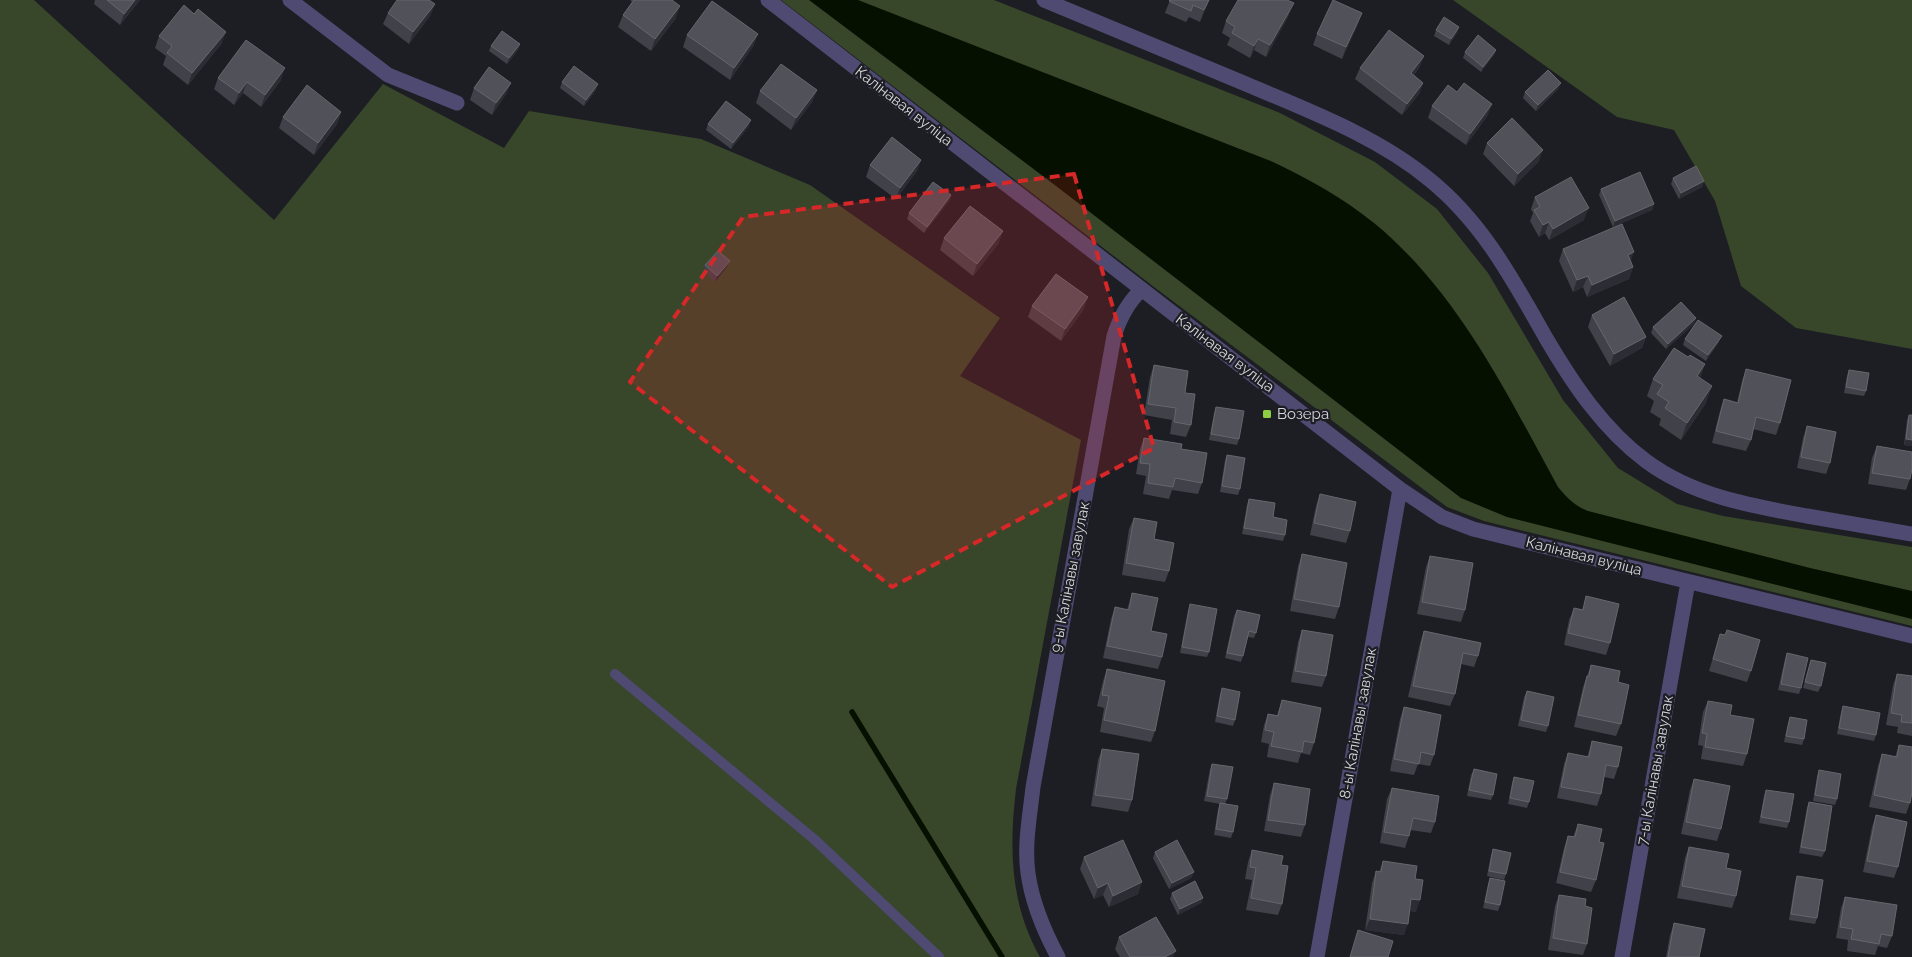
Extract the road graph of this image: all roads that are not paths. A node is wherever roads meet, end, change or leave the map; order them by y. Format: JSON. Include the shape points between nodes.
{"nodes":[{"id":1,"x":290,"y":0,"type":"edge"},
{"id":2,"x":768,"y":0,"type":"edge"},
{"id":3,"x":1044,"y":0,"type":"edge"},
{"id":4,"x":457,"y":103,"type":"dead end"},
{"id":5,"x":1141,"y":290,"type":"junction"},
{"id":6,"x":1400,"y":489,"type":"junction"},
{"id":7,"x":1912,"y":534,"type":"edge"},
{"id":8,"x":1688,"y":582,"type":"junction"},
{"id":9,"x":1912,"y":636,"type":"edge"},
{"id":10,"x":615,"y":674,"type":"dead end"},
{"id":11,"x":939,"y":957,"type":"edge"},
{"id":12,"x":1058,"y":957,"type":"edge"},
{"id":13,"x":1317,"y":957,"type":"edge"},
{"id":14,"x":1622,"y":957,"type":"edge"}],
"edges":[{"from":1,"to":4,"type":"street","via":[[388,75]]},
{"from":2,"to":5,"type":"street","name":"Калінавая вуліца"},
{"from":3,"to":7,"type":"street","via":[[1322,117],[1393,154],[1430,179],[1462,209],[1492,245],[1569,376],[1592,408],[1648,463],[1723,499]]},
{"from":5,"to":6,"type":"street","name":"Калінавая вуліца"},
{"from":5,"to":12,"type":"street","name":"9-ы Калінавы завулак","via":[[1120,316],[1110,355],[1040,743],[1028,829],[1028,872],[1035,907]]},
{"from":6,"to":8,"type":"street","name":"Калінавая вуліца","via":[[1442,517],[1473,529]]},
{"from":6,"to":13,"type":"street","name":"8-ы Калінавы завулак"},
{"from":8,"to":9,"type":"street","name":"Калінавая вуліца"},
{"from":8,"to":14,"type":"street","name":"7-ы Калінавы завулак"},
{"from":10,"to":11,"type":"lane","via":[[814,839]]}]}
